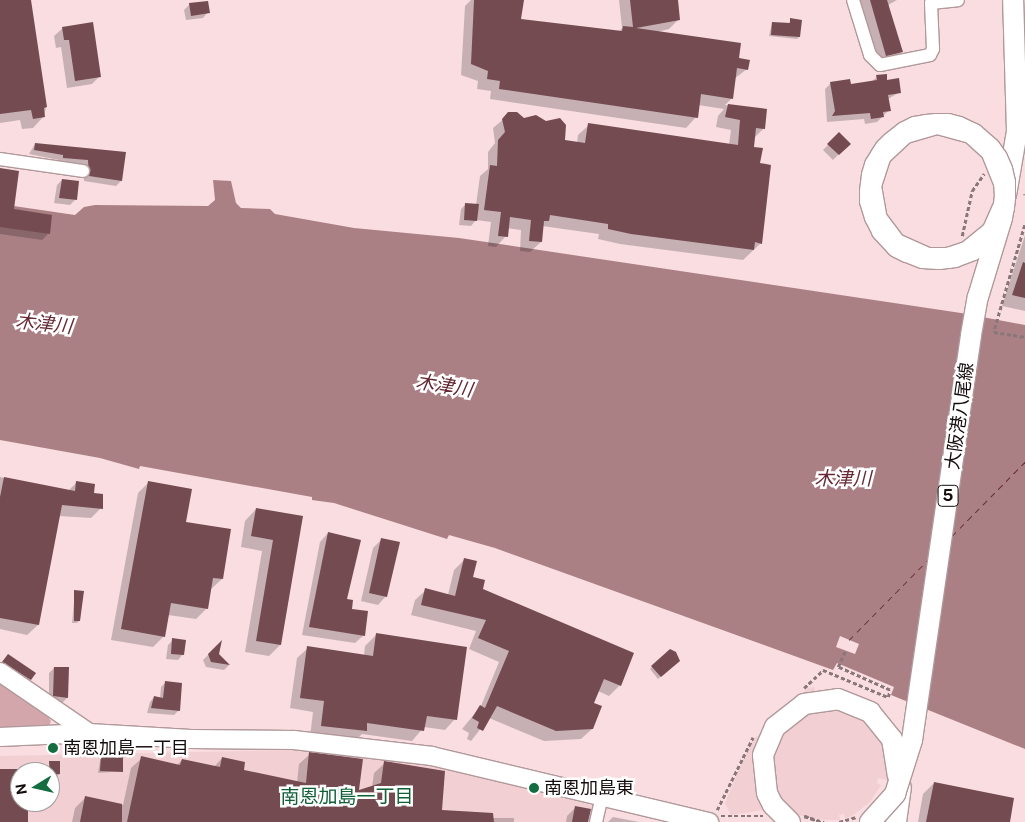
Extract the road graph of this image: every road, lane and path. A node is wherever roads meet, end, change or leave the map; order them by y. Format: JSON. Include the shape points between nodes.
{"nodes":[{"id":1,"x":853,"y":0,"type":"edge"},
{"id":2,"x":958,"y":0,"type":"edge"},
{"id":3,"x":1013,"y":0,"type":"edge"},
{"id":4,"x":927,"y":1,"type":"edge"},
{"id":5,"x":1022,"y":92,"type":"edge"},
{"id":6,"x":0,"y":158,"type":"edge"},
{"id":7,"x":988,"y":170,"type":"dead end"},
{"id":8,"x":83,"y":171,"type":"dead end"},
{"id":9,"x":1025,"y":225,"type":"edge"},
{"id":10,"x":962,"y":236,"type":"dead end"},
{"id":11,"x":965,"y":240,"type":"dead end"},
{"id":12,"x":960,"y":242,"type":"dead end"},
{"id":13,"x":1025,"y":337,"type":"edge"},
{"id":14,"x":845,"y":651,"type":"dead end"},
{"id":15,"x":0,"y":672,"type":"edge"},
{"id":16,"x":798,"y":694,"type":"dead end"},
{"id":17,"x":89,"y":733,"type":"junction"},
{"id":18,"x":755,"y":735,"type":"dead end"},
{"id":19,"x":0,"y":737,"type":"edge"},
{"id":20,"x":602,"y":795,"type":"junction"},
{"id":21,"x":769,"y":814,"type":"dead end"},
{"id":22,"x":794,"y":817,"type":"edge"},
{"id":23,"x":596,"y":822,"type":"edge"},
{"id":24,"x":710,"y":822,"type":"edge"},
{"id":25,"x":823,"y":822,"type":"edge"},
{"id":26,"x":869,"y":822,"type":"edge"},
{"id":27,"x":896,"y":822,"type":"edge"}],
"edges":[{"from":1,"to":4,"type":"street","via":[[870,55],[880,65],[924,58],[932,52]]},
{"from":2,"to":4,"type":"street"},
{"from":3,"to":5,"type":"main road","name":"大阪港八尾線","number":"5"},
{"from":5,"to":26,"type":"main road","name":"大阪港八尾線","number":"5","bridge":true,"via":[[1014,166],[1004,207],[992,232],[967,252],[948,258],[928,258],[896,244],[877,220],[871,186],[881,155],[905,133],[937,124],[971,133],[991,151],[1004,183],[1004,207],[1001,217],[992,232],[972,250],[959,256],[939,259],[923,258],[898,246],[879,225],[875,217],[870,201],[870,186],[873,170],[878,159],[885,149],[905,132],[926,125],[937,124],[948,124],[969,131],[990,148],[1002,169],[1006,196],[1004,207],[1002,218],[980,288],[973,326],[912,740],[895,794]]},
{"from":6,"to":8,"type":"street"},
{"from":7,"to":10,"type":"path","via":[[972,191]]},
{"from":9,"to":13,"type":"path","via":[[994,332]]},
{"from":11,"to":12,"type":"path"},
{"from":14,"to":16,"type":"path","via":[[838,667],[890,690],[888,697],[823,670]]},
{"from":15,"to":17,"type":"street"},
{"from":17,"to":19,"type":"street"},
{"from":17,"to":20,"type":"street","via":[[191,739],[294,740],[432,756]]},
{"from":18,"to":21,"type":"path","via":[[749,741],[715,816],[753,818]]},
{"from":20,"to":23,"type":"street"},
{"from":20,"to":24,"type":"street"},
{"from":22,"to":25,"type":"path","bridge":true},
{"from":22,"to":26,"type":"main road","name":"大阪港八尾線","number":"5","bridge":true,"via":[[773,805],[767,793],[762,766],[765,748],[775,727],[791,712],[811,702],[831,699],[851,702],[870,712],[886,728],[895,746],[898,785],[885,807]]},
{"from":22,"to":27,"type":"main road","bridge":true,"via":[[771,799],[764,773],[764,755],[772,733],[786,716],[811,703],[844,701],[875,718],[894,746],[901,787]]}]}
